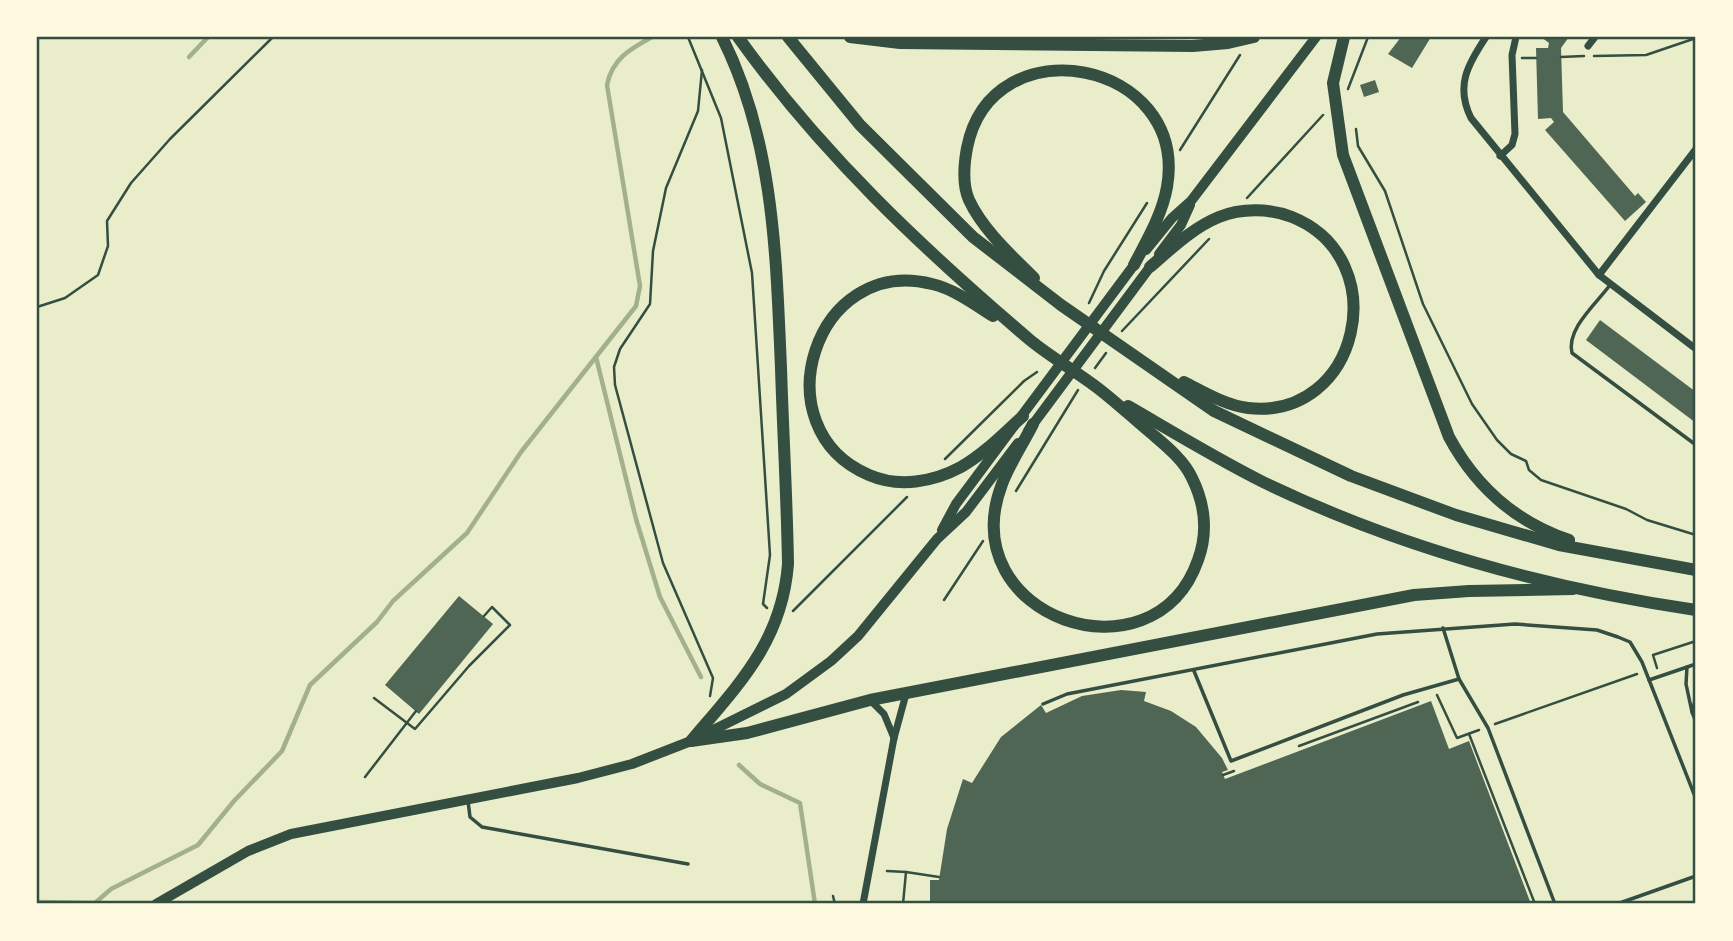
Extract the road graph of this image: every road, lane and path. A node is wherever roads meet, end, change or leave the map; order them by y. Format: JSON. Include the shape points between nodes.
{"nodes":[{"id":1,"x":273,"y":37,"type":"edge"},
{"id":2,"x":688,"y":37,"type":"edge"},
{"id":3,"x":722,"y":37,"type":"edge"},
{"id":4,"x":738,"y":37,"type":"edge"},
{"id":5,"x":788,"y":37,"type":"edge"},
{"id":6,"x":850,"y":37,"type":"edge"},
{"id":7,"x":1316,"y":37,"type":"edge"},
{"id":8,"x":1344,"y":37,"type":"edge"},
{"id":9,"x":1368,"y":37,"type":"edge"},
{"id":10,"x":1486,"y":37,"type":"edge"},
{"id":11,"x":1516,"y":37,"type":"edge"},
{"id":12,"x":1595,"y":37,"type":"edge"},
{"id":13,"x":1696,"y":38,"type":"edge"},
{"id":14,"x":1250,"y":42,"type":"edge"},
{"id":15,"x":1588,"y":46,"type":"dead end"},
{"id":16,"x":1561,"y":57,"type":"dead end"},
{"id":17,"x":702,"y":70,"type":"junction"},
{"id":18,"x":1345,"y":99,"type":"dead end"},
{"id":19,"x":1327,"y":111,"type":"dead end"},
{"id":20,"x":1356,"y":130,"type":"dead end"},
{"id":21,"x":1696,"y":149,"type":"edge"},
{"id":22,"x":1500,"y":156,"type":"junction"},
{"id":23,"x":1176,"y":158,"type":"dead end"},
{"id":24,"x":1191,"y":201,"type":"junction"},
{"id":25,"x":1148,"y":202,"type":"dead end"},
{"id":26,"x":1241,"y":204,"type":"dead end"},
{"id":27,"x":1214,"y":233,"type":"dead end"},
{"id":28,"x":1134,"y":265,"type":"junction"},
{"id":29,"x":1150,"y":267,"type":"junction"},
{"id":30,"x":1599,"y":275,"type":"junction"},
{"id":31,"x":1611,"y":285,"type":"junction"},
{"id":32,"x":1061,"y":305,"type":"junction"},
{"id":33,"x":37,"y":307,"type":"edge"},
{"id":34,"x":1082,"y":312,"type":"dead end"},
{"id":35,"x":1118,"y":337,"type":"dead end"},
{"id":36,"x":1034,"y":343,"type":"junction"},
{"id":37,"x":1111,"y":346,"type":"dead end"},
{"id":38,"x":1696,"y":349,"type":"edge"},
{"id":39,"x":1128,"y":352,"type":"junction"},
{"id":40,"x":1040,"y":370,"type":"dead end"},
{"id":41,"x":1089,"y":376,"type":"dead end"},
{"id":42,"x":1082,"y":385,"type":"dead end"},
{"id":43,"x":1101,"y":390,"type":"junction"},
{"id":44,"x":1028,"y":420,"type":"junction"},
{"id":45,"x":1696,"y":445,"type":"edge"},
{"id":46,"x":941,"y":463,"type":"dead end"},
{"id":47,"x":915,"y":489,"type":"dead end"},
{"id":48,"x":1015,"y":492,"type":"dead end"},
{"id":49,"x":987,"y":535,"type":"dead end"},
{"id":50,"x":1696,"y":535,"type":"edge"},
{"id":51,"x":1612,"y":555,"type":"junction"},
{"id":52,"x":1696,"y":570,"type":"edge"},
{"id":53,"x":1573,"y":589,"type":"junction"},
{"id":54,"x":944,"y":600,"type":"dead end"},
{"id":55,"x":769,"y":610,"type":"dead end"},
{"id":56,"x":1696,"y":610,"type":"edge"},
{"id":57,"x":789,"y":614,"type":"dead end"},
{"id":58,"x":484,"y":617,"type":"dead end"},
{"id":59,"x":1443,"y":628,"type":"junction"},
{"id":60,"x":1696,"y":641,"type":"edge"},
{"id":61,"x":1696,"y":664,"type":"edge"},
{"id":62,"x":1687,"y":667,"type":"junction"},
{"id":63,"x":1194,"y":671,"type":"junction"},
{"id":64,"x":1646,"y":671,"type":"junction"},
{"id":65,"x":1459,"y":679,"type":"junction"},
{"id":66,"x":1649,"y":680,"type":"junction"},
{"id":67,"x":906,"y":694,"type":"junction"},
{"id":68,"x":1437,"y":695,"type":"dead end"},
{"id":69,"x":1696,"y":697,"type":"edge"},
{"id":70,"x":374,"y":698,"type":"dead end"},
{"id":71,"x":1424,"y":699,"type":"dead end"},
{"id":72,"x":870,"y":700,"type":"junction"},
{"id":73,"x":1044,"y":704,"type":"dead end"},
{"id":74,"x":416,"y":711,"type":"dead end"},
{"id":75,"x":1692,"y":712,"type":"junction"},
{"id":76,"x":712,"y":716,"type":"junction"},
{"id":77,"x":1696,"y":722,"type":"edge"},
{"id":78,"x":407,"y":723,"type":"junction"},
{"id":79,"x":1488,"y":727,"type":"junction"},
{"id":80,"x":1468,"y":734,"type":"junction"},
{"id":81,"x":894,"y":738,"type":"junction"},
{"id":82,"x":691,"y":741,"type":"junction"},
{"id":83,"x":1299,"y":747,"type":"dead end"},
{"id":84,"x":1236,"y":770,"type":"dead end"},
{"id":85,"x":1223,"y":775,"type":"dead end"},
{"id":86,"x":365,"y":776,"type":"dead end"},
{"id":87,"x":1695,"y":792,"type":"edge"},
{"id":88,"x":468,"y":799,"type":"junction"},
{"id":89,"x":1696,"y":799,"type":"edge"},
{"id":90,"x":688,"y":864,"type":"dead end"},
{"id":91,"x":887,"y":872,"type":"dead end"},
{"id":92,"x":906,"y":872,"type":"junction"},
{"id":93,"x":1696,"y":876,"type":"edge"},
{"id":94,"x":939,"y":877,"type":"dead end"},
{"id":95,"x":833,"y":896,"type":"dead end"},
{"id":96,"x":168,"y":901,"type":"edge"},
{"id":97,"x":156,"y":904,"type":"edge"},
{"id":98,"x":835,"y":904,"type":"edge"},
{"id":99,"x":863,"y":904,"type":"edge"},
{"id":100,"x":903,"y":904,"type":"edge"},
{"id":101,"x":1535,"y":904,"type":"edge"},
{"id":102,"x":1555,"y":904,"type":"edge"},
{"id":103,"x":1617,"y":904,"type":"edge"}],
"edges":[{"from":1,"to":33,"type":"path","via":[[131,183],[107,221],[108,246],[98,275],[65,298]]},
{"from":2,"to":17,"type":"path"},
{"from":3,"to":76,"type":"main road","via":[[750,105],[771,198],[788,564],[771,636],[749,672]]},
{"from":4,"to":36,"type":"main road","via":[[844,168]]},
{"from":5,"to":32,"type":"main road","via":[[860,125],[919,187],[987,249]]},
{"from":6,"to":14,"type":"main road","via":[[900,43],[1193,46]]},
{"from":7,"to":24,"type":"street"},
{"from":8,"to":51,"type":"main road","via":[[1333,83],[1343,155],[1449,438],[1474,477],[1512,511],[1546,532]]},
{"from":9,"to":18,"type":"path"},
{"from":10,"to":22,"type":"street","via":[[1467,67],[1463,93],[1471,118]]},
{"from":11,"to":22,"type":"street","via":[[1512,55],[1516,134]]},
{"from":12,"to":15,"type":"street"},
{"from":13,"to":16,"type":"path","via":[[1646,55]]},
{"from":14,"to":23,"type":"path"},
{"from":17,"to":55,"type":"path","via":[[721,118],[752,273],[770,555],[763,604]]},
{"from":17,"to":76,"type":"path","via":[[698,111],[666,188],[653,251],[650,304],[620,349],[614,367],[663,563],[713,678]]},
{"from":19,"to":26,"type":"path"},
{"from":20,"to":50,"type":"path","via":[[1358,146],[1385,191],[1423,304],[1472,404],[1497,440],[1526,461],[1541,480]]},
{"from":21,"to":30,"type":"street"},
{"from":22,"to":30,"type":"street"},
{"from":24,"to":28,"type":"street"},
{"from":24,"to":29,"type":"street","via":[[1181,225]]},
{"from":25,"to":34,"type":"path"},
{"from":27,"to":35,"type":"path"},
{"from":28,"to":32,"type":"main road","via":[[1162,209],[1167,187],[1167,150],[1152,114],[1133,93],[1102,77],[1051,69],[1019,80],[991,101],[976,122],[965,158],[966,192],[1001,245]]},
{"from":28,"to":44,"type":"main road"},
{"from":29,"to":39,"type":"main road","via":[[1197,228],[1220,216],[1260,210],[1284,214],[1314,230],[1343,262],[1354,296],[1353,327],[1342,360],[1330,376],[1310,393],[1275,407],[1247,408],[1221,400]]},
{"from":29,"to":44,"type":"main road"},
{"from":30,"to":31,"type":"street"},
{"from":31,"to":38,"type":"street"},
{"from":31,"to":45,"type":"lane","via":[[1574,331],[1569,342],[1572,353]]},
{"from":32,"to":39,"type":"main road"},
{"from":36,"to":43,"type":"main road"},
{"from":36,"to":44,"type":"main road","via":[[950,290],[919,281],[895,282],[867,290],[835,313],[811,362],[811,403],[818,427],[846,461],[876,478],[912,482],[942,476]]},
{"from":37,"to":41,"type":"path"},
{"from":39,"to":51,"type":"main road","via":[[1214,411],[1351,476],[1520,535]]},
{"from":40,"to":46,"type":"path","via":[[1024,380]]},
{"from":42,"to":48,"type":"path"},
{"from":43,"to":44,"type":"main road","via":[[1173,454],[1191,475],[1201,502],[1203,536],[1195,568],[1175,597],[1146,617],[1100,627],[1073,624],[1030,602],[1009,578],[995,544],[995,508]]},
{"from":43,"to":53,"type":"main road","via":[[1225,462],[1336,514],[1489,567]]},
{"from":44,"to":82,"type":"main road","via":[[966,512],[831,661],[786,694]]},
{"from":47,"to":57,"type":"path"},
{"from":49,"to":54,"type":"path"},
{"from":51,"to":52,"type":"main road"},
{"from":53,"to":56,"type":"main road"},
{"from":53,"to":67,"type":"main road","via":[[1414,595]]},
{"from":58,"to":78,"type":"path","via":[[492,607],[510,625],[415,729]]},
{"from":59,"to":63,"type":"lane","via":[[1377,634]]},
{"from":59,"to":64,"type":"lane","via":[[1526,624],[1597,630],[1630,642]]},
{"from":59,"to":65,"type":"lane"},
{"from":60,"to":64,"type":"path","via":[[1653,655],[1658,667]]},
{"from":61,"to":62,"type":"lane"},
{"from":62,"to":66,"type":"lane"},
{"from":62,"to":75,"type":"lane"},
{"from":63,"to":65,"type":"lane","via":[[1231,761],[1403,695]]},
{"from":63,"to":73,"type":"lane","via":[[1067,694]]},
{"from":64,"to":66,"type":"lane"},
{"from":64,"to":79,"type":"path"},
{"from":65,"to":79,"type":"lane"},
{"from":66,"to":87,"type":"lane"},
{"from":67,"to":72,"type":"main road"},
{"from":67,"to":81,"type":"street"},
{"from":68,"to":80,"type":"path","via":[[1457,738]]},
{"from":69,"to":75,"type":"lane"},
{"from":70,"to":78,"type":"path"},
{"from":71,"to":83,"type":"path"},
{"from":72,"to":81,"type":"street","via":[[884,715]]},
{"from":72,"to":82,"type":"main road","via":[[747,733]]},
{"from":74,"to":78,"type":"path"},
{"from":75,"to":77,"type":"lane"},
{"from":76,"to":82,"type":"main road"},
{"from":78,"to":86,"type":"path"},
{"from":79,"to":80,"type":"path"},
{"from":79,"to":102,"type":"lane"},
{"from":80,"to":101,"type":"path"},
{"from":81,"to":99,"type":"street"},
{"from":82,"to":88,"type":"main road","via":[[600,773]]},
{"from":84,"to":85,"type":"path"},
{"from":87,"to":89,"type":"lane"},
{"from":88,"to":90,"type":"lane","via":[[470,817],[482,827]]},
{"from":88,"to":96,"type":"main road","via":[[291,834],[248,851]]},
{"from":91,"to":92,"type":"path"},
{"from":92,"to":94,"type":"path"},
{"from":92,"to":100,"type":"path"},
{"from":93,"to":103,"type":"lane"},
{"from":95,"to":98,"type":"path"},
{"from":96,"to":97,"type":"main road"}]}
